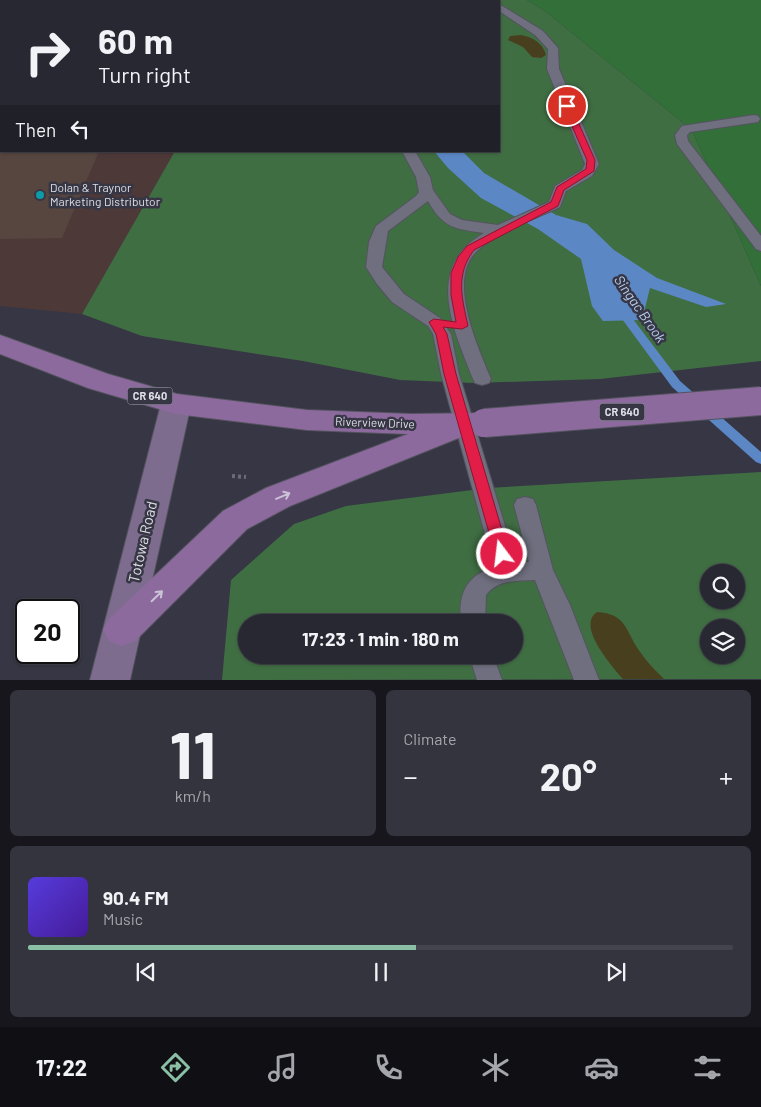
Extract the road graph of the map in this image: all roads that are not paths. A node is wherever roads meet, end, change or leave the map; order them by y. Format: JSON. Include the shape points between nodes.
{"nodes":[{"id":1,"x":500,"y":8,"type":"edge"},
{"id":2,"x":754,"y":119,"type":"dead end"},
{"id":3,"x":409,"y":152,"type":"edge"},
{"id":4,"x":426,"y":192,"type":"junction"},
{"id":5,"x":507,"y":228,"type":"junction"},
{"id":6,"x":761,"y":246,"type":"edge"},
{"id":7,"x":434,"y":322,"type":"junction"},
{"id":8,"x":462,"y":326,"type":"junction"},
{"id":9,"x":0,"y":344,"type":"edge"},
{"id":10,"x":482,"y":379,"type":"dead end"},
{"id":11,"x":761,"y":401,"type":"edge"},
{"id":12,"x":176,"y":404,"type":"junction"},
{"id":13,"x":474,"y":423,"type":"junction"},
{"id":14,"x":525,"y":505,"type":"dead end"},
{"id":15,"x":542,"y":570,"type":"junction"},
{"id":16,"x":507,"y":572,"type":"junction"},
{"id":17,"x":472,"y":614,"type":"edge"},
{"id":18,"x":122,"y":630,"type":"junction"},
{"id":19,"x":484,"y":664,"type":"edge"},
{"id":20,"x":110,"y":680,"type":"edge"},
{"id":21,"x":490,"y":680,"type":"edge"},
{"id":22,"x":587,"y":680,"type":"edge"}],
"edges":[{"from":1,"to":5,"type":"lane","via":[[539,33],[553,48],[553,69],[591,160],[590,171],[564,185],[555,204]]},
{"from":2,"to":6,"type":"lane","via":[[686,129],[681,135],[682,141]]},
{"from":3,"to":4,"type":"lane","via":[[423,177]]},
{"from":4,"to":5,"type":"lane","via":[[450,220]]},
{"from":4,"to":7,"type":"lane","via":[[422,199],[382,230],[374,267],[398,298]]},
{"from":5,"to":8,"type":"lane","via":[[471,248],[461,260],[456,273],[456,295]]},
{"from":7,"to":8,"type":"lane"},
{"from":7,"to":13,"type":"lane","via":[[442,334],[450,374]]},
{"from":8,"to":10,"type":"lane"},
{"from":9,"to":12,"type":"main road","name":"Riverview Drive","number":"CR 640","via":[[98,382]]},
{"from":11,"to":13,"type":"main road","name":"Riverview Drive","number":"CR 640","bridge":true},
{"from":12,"to":13,"type":"main road","name":"Riverview Drive","number":"CR 640","via":[[307,420]]},
{"from":12,"to":18,"type":"main road","name":"Totowa Road"},
{"from":13,"to":16,"type":"lane"},
{"from":18,"to":13,"type":"main road","one_way":true,"via":[[235,520],[278,497]]},
{"from":14,"to":15,"type":"lane"},
{"from":15,"to":16,"type":"lane"},
{"from":15,"to":22,"type":"lane"},
{"from":16,"to":17,"type":"lane","via":[[490,576],[479,584],[471,604]]},
{"from":18,"to":20,"type":"main road","name":"Totowa Road"},
{"from":19,"to":21,"type":"lane"}]}
